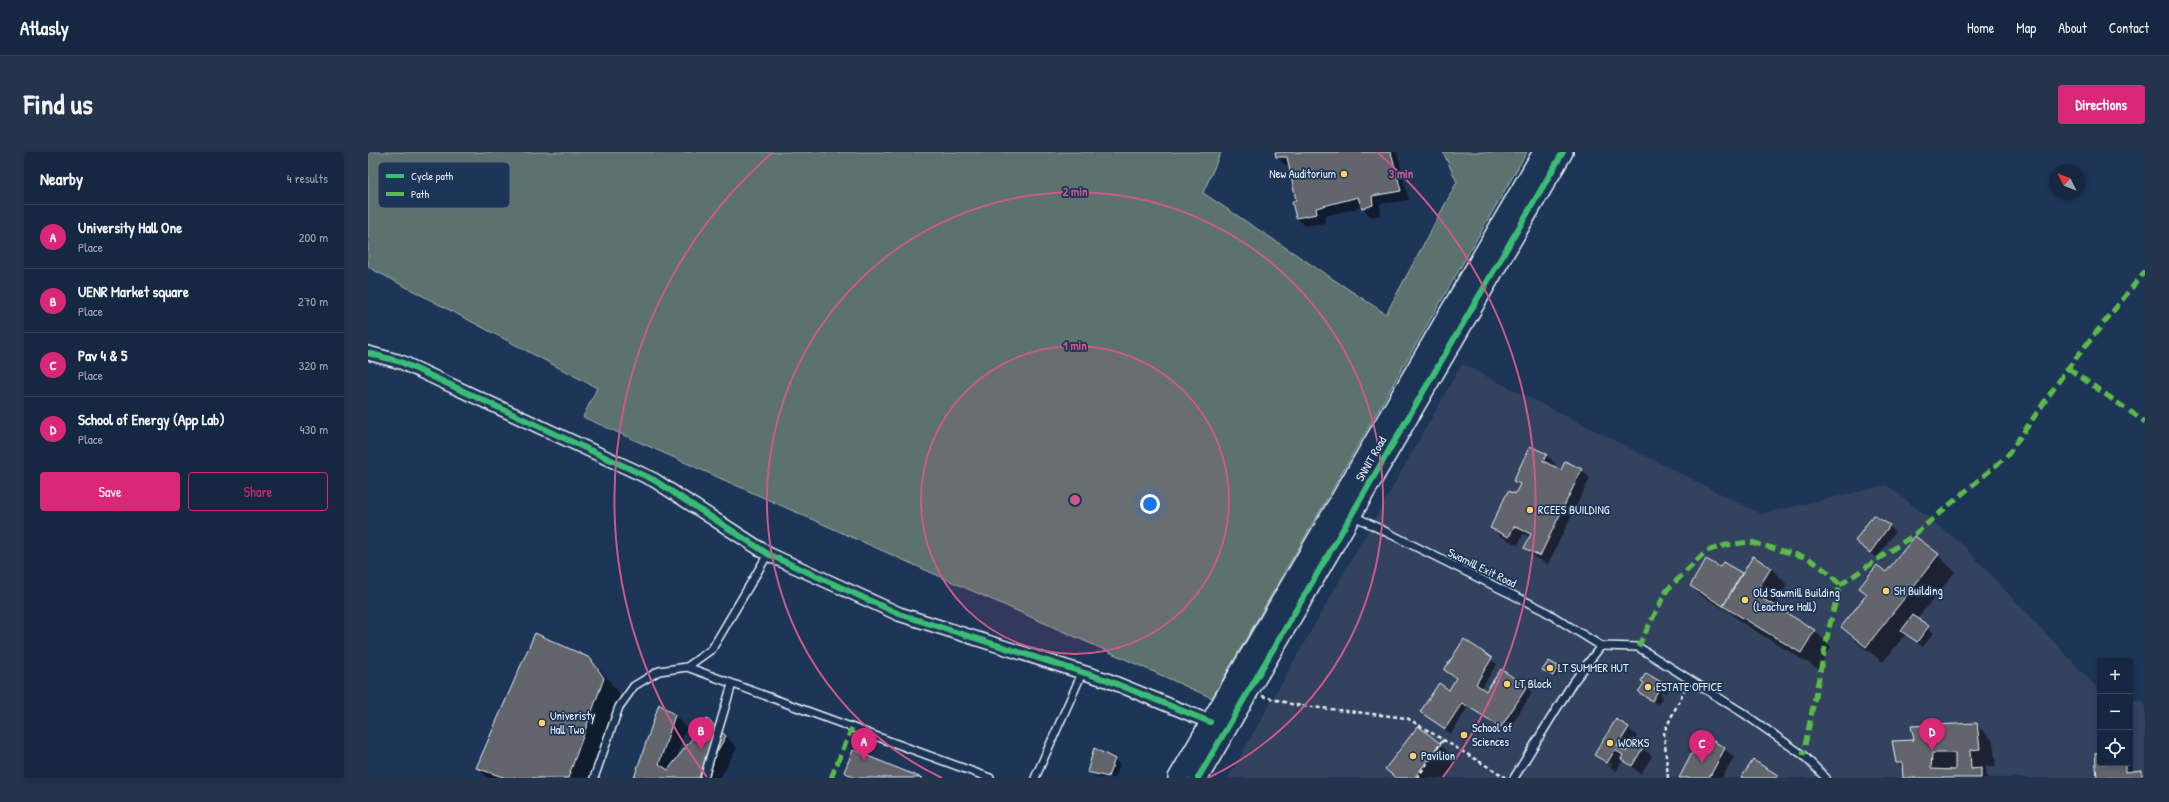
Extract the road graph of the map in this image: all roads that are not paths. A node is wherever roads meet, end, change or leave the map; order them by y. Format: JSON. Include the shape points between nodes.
{"nodes":[{"id":1,"x":1542,"y":152,"type":"edge"},
{"id":2,"x":1563,"y":152,"type":"edge"},
{"id":3,"x":368,"y":353,"type":"edge"},
{"id":4,"x":1352,"y":514,"type":"junction"},
{"id":5,"x":1325,"y":543,"type":"junction"},
{"id":6,"x":768,"y":554,"type":"junction"},
{"id":7,"x":1313,"y":564,"type":"junction"},
{"id":8,"x":1601,"y":646,"type":"junction"},
{"id":9,"x":687,"y":667,"type":"junction"},
{"id":10,"x":1083,"y":671,"type":"junction"},
{"id":11,"x":732,"y":684,"type":"junction"},
{"id":12,"x":1210,"y":722,"type":"junction"},
{"id":13,"x":594,"y":778,"type":"edge"},
{"id":14,"x":704,"y":778,"type":"edge"},
{"id":15,"x":990,"y":778,"type":"edge"},
{"id":16,"x":1034,"y":778,"type":"edge"},
{"id":17,"x":1178,"y":778,"type":"edge"},
{"id":18,"x":1198,"y":778,"type":"edge"},
{"id":19,"x":1514,"y":778,"type":"edge"},
{"id":20,"x":1826,"y":778,"type":"edge"}],
"edges":[{"from":1,"to":5,"type":"street","name":"SNNIT Road","via":[[1510,205]]},
{"from":2,"to":4,"type":"street","name":"SNNIT Road"},
{"from":3,"to":6,"type":"street","via":[[401,362],[654,480]]},
{"from":4,"to":5,"type":"street","name":"SNNIT Road"},
{"from":4,"to":8,"type":"lane","name":"Swamill Exit Road","via":[[1543,610]]},
{"from":5,"to":7,"type":"street","name":"SNNIT Road"},
{"from":6,"to":9,"type":"lane","via":[[712,649]]},
{"from":6,"to":10,"type":"street","via":[[899,614]]},
{"from":7,"to":12,"type":"street","name":"SNNIT Road"},
{"from":7,"to":18,"type":"street","name":"SNNIT Road","via":[[1248,692]]},
{"from":8,"to":19,"type":"lane","via":[[1572,684]]},
{"from":8,"to":20,"type":"lane","via":[[1638,646],[1803,755]]},
{"from":9,"to":11,"type":"lane"},
{"from":9,"to":13,"type":"lane","via":[[659,671],[634,686],[619,707]]},
{"from":10,"to":12,"type":"street"},
{"from":10,"to":16,"type":"lane"},
{"from":11,"to":14,"type":"lane"},
{"from":11,"to":15,"type":"lane"},
{"from":12,"to":17,"type":"street","name":"SNNIT Road"}]}
